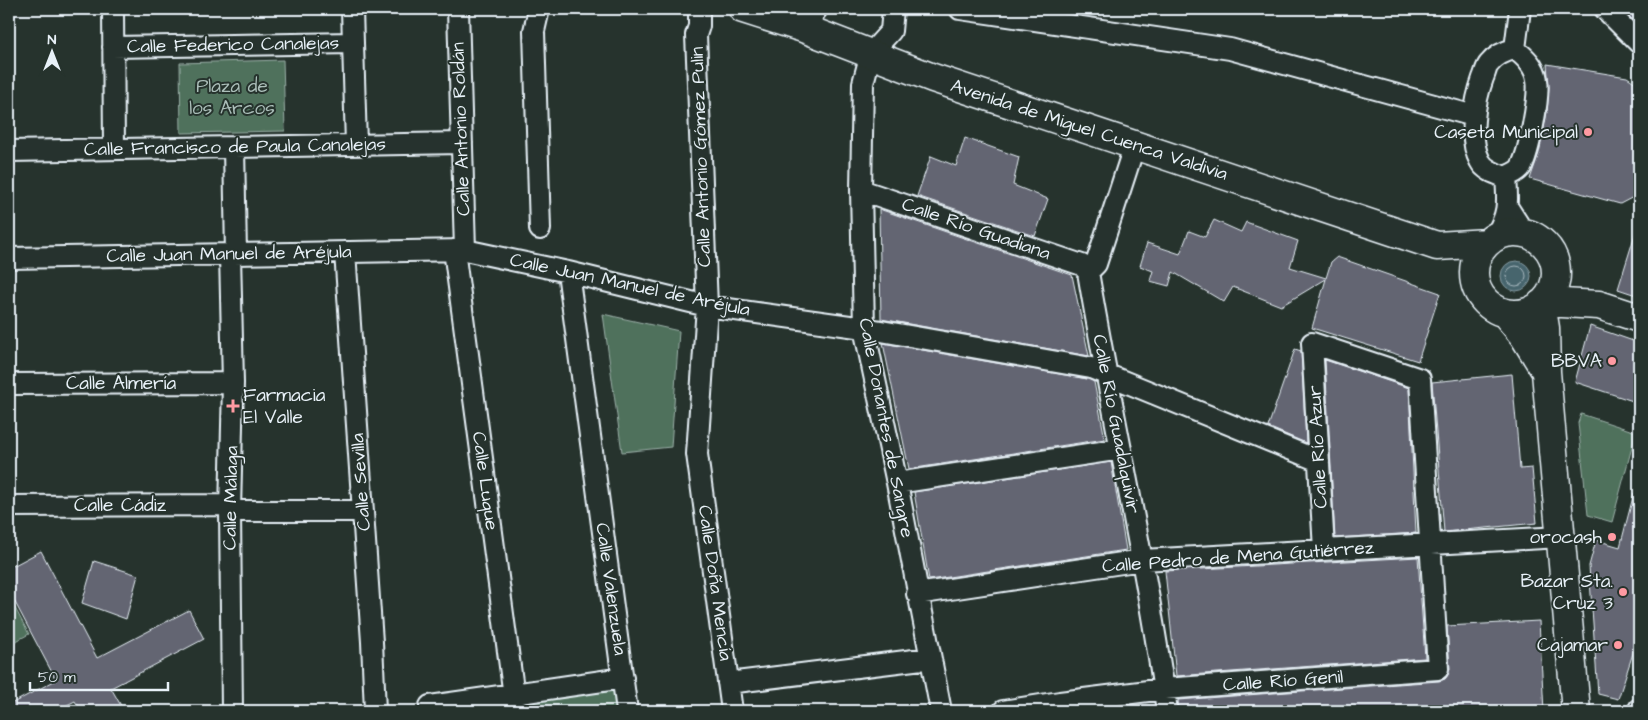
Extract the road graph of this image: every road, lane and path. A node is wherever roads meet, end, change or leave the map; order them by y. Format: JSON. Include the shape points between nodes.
{"nodes":[{"id":1,"x":113,"y":9,"type":"edge"},
{"id":2,"x":352,"y":9,"type":"edge"},
{"id":3,"x":458,"y":9,"type":"edge"},
{"id":4,"x":539,"y":9,"type":"edge"},
{"id":5,"x":699,"y":9,"type":"edge"},
{"id":6,"x":744,"y":9,"type":"edge"},
{"id":7,"x":894,"y":9,"type":"edge"},
{"id":8,"x":960,"y":9,"type":"edge"},
{"id":9,"x":1520,"y":9,"type":"edge"},
{"id":10,"x":1605,"y":9,"type":"edge"},
{"id":11,"x":810,"y":18,"type":"edge"},
{"id":12,"x":353,"y":43,"type":"junction"},
{"id":13,"x":1639,"y":43,"type":"edge"},
{"id":14,"x":113,"y":47,"type":"junction"},
{"id":15,"x":1515,"y":49,"type":"junction"},
{"id":16,"x":870,"y":53,"type":"junction"},
{"id":17,"x":1474,"y":116,"type":"junction"},
{"id":18,"x":462,"y":143,"type":"junction"},
{"id":19,"x":1135,"y":144,"type":"junction"},
{"id":20,"x":356,"y":145,"type":"junction"},
{"id":21,"x":234,"y":147,"type":"junction"},
{"id":22,"x":114,"y":149,"type":"junction"},
{"id":23,"x":9,"y":151,"type":"edge"},
{"id":24,"x":1506,"y":178,"type":"junction"},
{"id":25,"x":861,"y":190,"type":"junction"},
{"id":26,"x":1508,"y":208,"type":"junction"},
{"id":27,"x":540,"y":229,"type":"dead end"},
{"id":28,"x":1524,"y":233,"type":"junction"},
{"id":29,"x":1491,"y":240,"type":"junction"},
{"id":30,"x":1437,"y":246,"type":"junction"},
{"id":31,"x":460,"y":250,"type":"junction"},
{"id":32,"x":345,"y":252,"type":"junction"},
{"id":33,"x":233,"y":254,"type":"junction"},
{"id":34,"x":9,"y":258,"type":"edge"},
{"id":35,"x":1556,"y":266,"type":"junction"},
{"id":36,"x":568,"y":272,"type":"junction"},
{"id":37,"x":1088,"y":272,"type":"junction"},
{"id":38,"x":1474,"y":280,"type":"junction"},
{"id":39,"x":1543,"y":303,"type":"junction"},
{"id":40,"x":1599,"y":305,"type":"junction"},
{"id":41,"x":707,"y":306,"type":"junction"},
{"id":42,"x":1505,"y":313,"type":"junction"},
{"id":43,"x":1639,"y":318,"type":"edge"},
{"id":44,"x":864,"y":328,"type":"junction"},
{"id":45,"x":1546,"y":372,"type":"junction"},
{"id":46,"x":1105,"y":375,"type":"junction"},
{"id":47,"x":233,"y":383,"type":"junction"},
{"id":48,"x":9,"y":384,"type":"edge"},
{"id":49,"x":1121,"y":449,"type":"junction"},
{"id":50,"x":697,"y":454,"type":"joint"},
{"id":51,"x":1319,"y":461,"type":"junction"},
{"id":52,"x":897,"y":483,"type":"junction"},
{"id":53,"x":9,"y":506,"type":"edge"},
{"id":54,"x":230,"y":508,"type":"junction"},
{"id":55,"x":363,"y":511,"type":"junction"},
{"id":56,"x":1561,"y":537,"type":"junction"},
{"id":57,"x":1431,"y":544,"type":"junction"},
{"id":58,"x":1324,"y":550,"type":"junction"},
{"id":59,"x":1142,"y":560,"type":"junction"},
{"id":60,"x":917,"y":594,"type":"junction"},
{"id":61,"x":930,"y":658,"type":"junction"},
{"id":62,"x":623,"y":678,"type":"junction"},
{"id":63,"x":728,"y":683,"type":"junction"},
{"id":64,"x":1164,"y":689,"type":"junction"},
{"id":65,"x":515,"y":703,"type":"edge"},
{"id":66,"x":430,"y":706,"type":"dead end"},
{"id":67,"x":1061,"y":707,"type":"edge"},
{"id":68,"x":232,"y":711,"type":"edge"},
{"id":69,"x":375,"y":711,"type":"edge"},
{"id":70,"x":627,"y":711,"type":"edge"},
{"id":71,"x":732,"y":711,"type":"edge"},
{"id":72,"x":941,"y":711,"type":"edge"},
{"id":73,"x":1003,"y":711,"type":"edge"},
{"id":74,"x":1167,"y":711,"type":"edge"},
{"id":75,"x":1576,"y":711,"type":"edge"}],
"edges":[{"from":1,"to":14,"type":"street"},
{"from":2,"to":12,"type":"street"},
{"from":3,"to":18,"type":"street","name":"Calle Antonio Roldán"},
{"from":4,"to":27,"type":"street","via":[[534,31]]},
{"from":5,"to":41,"type":"street","name":"Calle Antonio Gómez Pulin","via":[[696,34]]},
{"from":6,"to":11,"type":"street","name":"Avenida de Miguel Cuenca Valdivia"},
{"from":7,"to":16,"type":"street","via":[[891,32]]},
{"from":8,"to":17,"type":"street","via":[[1230,49]]},
{"from":9,"to":15,"type":"street"},
{"from":10,"to":13,"type":"street"},
{"from":11,"to":16,"type":"street","name":"Avenida de Miguel Cuenca Valdivia"},
{"from":12,"to":14,"type":"street","name":"Calle Federico Canalejas"},
{"from":12,"to":20,"type":"street"},
{"from":14,"to":22,"type":"street"},
{"from":15,"to":17,"type":"street","via":[[1503,51],[1488,64],[1478,91]]},
{"from":15,"to":24,"type":"street","via":[[1529,60],[1537,79],[1528,152],[1520,169]]},
{"from":16,"to":19,"type":"street","name":"Avenida de Miguel Cuenca Valdivia","via":[[933,78]]},
{"from":16,"to":25,"type":"street","name":"Calle Donantes de Sangre","via":[[863,83]]},
{"from":17,"to":24,"type":"street","via":[[1475,143],[1480,162],[1490,172]]},
{"from":18,"to":20,"type":"street","name":"Calle Francisco de Paula Canalejas"},
{"from":18,"to":31,"type":"street","name":"Calle Antonio Roldán"},
{"from":19,"to":30,"type":"street","name":"Avenida de Miguel Cuenca Valdivia"},
{"from":19,"to":37,"type":"street","via":[[1096,264]]},
{"from":20,"to":21,"type":"street","name":"Calle Francisco de Paula Canalejas"},
{"from":21,"to":22,"type":"street","name":"Calle Francisco de Paula Canalejas"},
{"from":21,"to":33,"type":"street","name":"Calle Málaga"},
{"from":22,"to":23,"type":"street","name":"Calle Francisco de Paula Canalejas"},
{"from":24,"to":26,"type":"street"},
{"from":25,"to":37,"type":"street","name":"Calle Río Guadiana","via":[[1082,265]]},
{"from":25,"to":44,"type":"street","name":"Calle Donantes de Sangre"},
{"from":26,"to":28,"type":"street"},
{"from":26,"to":29,"type":"street","via":[[1503,223]]},
{"from":28,"to":29,"type":"street","via":[[1514,232]]},
{"from":28,"to":35,"type":"street","via":[[1542,242]]},
{"from":29,"to":30,"type":"street","name":"Avenida de Miguel Cuenca Valdivia"},
{"from":29,"to":38,"type":"street","via":[[1476,259]]},
{"from":30,"to":38,"type":"street","name":"Avenida de Miguel Cuenca Valdivia"},
{"from":31,"to":32,"type":"street","name":"Calle Juan Manuel de Aréjula"},
{"from":31,"to":36,"type":"street","name":"Calle Juan Manuel de Aréjula"},
{"from":31,"to":65,"type":"street","name":"Calle Luque"},
{"from":32,"to":33,"type":"street","name":"Calle Juan Manuel de Aréjula"},
{"from":32,"to":55,"type":"street","name":"Calle Sevilla"},
{"from":33,"to":34,"type":"street","name":"Calle Juan Manuel de Aréjula"},
{"from":33,"to":47,"type":"street","name":"Calle Málaga"},
{"from":35,"to":39,"type":"street","via":[[1554,286]]},
{"from":35,"to":40,"type":"street"},
{"from":36,"to":41,"type":"street","name":"Calle Juan Manuel de Aréjula"},
{"from":36,"to":62,"type":"street","name":"Calle Valenzuela"},
{"from":37,"to":46,"type":"street","name":"Calle Río Guadalquivir"},
{"from":38,"to":42,"type":"street","via":[[1484,300]]},
{"from":39,"to":40,"type":"street"},
{"from":39,"to":42,"type":"street","via":[[1527,313]]},
{"from":39,"to":45,"type":"street"},
{"from":40,"to":43,"type":"street"},
{"from":41,"to":44,"type":"street","name":"Calle Juan Manuel de Aréjula"},
{"from":41,"to":50,"type":"street","name":"Calle Antonio Gómez Pulin"},
{"from":42,"to":45,"type":"street"},
{"from":44,"to":46,"type":"street","name":"Calle Juan Manuel de Aréjula","via":[[1090,368]]},
{"from":44,"to":52,"type":"street","name":"Calle Donantes de Sangre"},
{"from":45,"to":56,"type":"street"},
{"from":46,"to":49,"type":"street","name":"Calle Río Guadalquivir"},
{"from":46,"to":51,"type":"street","name":"Calle Juan Manuel de Aréjula"},
{"from":47,"to":48,"type":"street","name":"Calle Almería"},
{"from":47,"to":54,"type":"street","name":"Calle Málaga"},
{"from":49,"to":52,"type":"street"},
{"from":49,"to":59,"type":"street","name":"Calle Río Guadalquivir"},
{"from":50,"to":63,"type":"street","name":"Calle Doña Mencía"},
{"from":51,"to":57,"type":"street","name":"Calle Río Azur","via":[[1312,343],[1420,379]]},
{"from":51,"to":58,"type":"street","name":"Calle Río Azur"},
{"from":52,"to":60,"type":"street","name":"Calle Donantes de Sangre"},
{"from":53,"to":54,"type":"street","name":"Calle Cádiz"},
{"from":54,"to":55,"type":"street","name":"Calle Cádiz"},
{"from":54,"to":68,"type":"street","name":"Calle Málaga"},
{"from":55,"to":69,"type":"street","name":"Calle Sevilla"},
{"from":56,"to":57,"type":"street","name":"Calle Pedro de Mena Gutiérrez"},
{"from":56,"to":75,"type":"street"},
{"from":57,"to":58,"type":"street","name":"Calle Pedro de Mena Gutiérrez"},
{"from":57,"to":64,"type":"street","name":"Calle Río Genil","via":[[1438,670]]},
{"from":58,"to":59,"type":"street","name":"Calle Pedro de Mena Gutiérrez"},
{"from":59,"to":60,"type":"street","name":"Calle Pedro de Mena Gutiérrez"},
{"from":59,"to":64,"type":"street","name":"Calle Río Guadalquivir"},
{"from":60,"to":61,"type":"street","name":"Calle Donantes de Sangre"},
{"from":61,"to":63,"type":"street"},
{"from":61,"to":72,"type":"street","name":"Calle Donantes de Sangre"},
{"from":62,"to":65,"type":"street"},
{"from":62,"to":70,"type":"street","name":"Calle Valenzuela"},
{"from":63,"to":71,"type":"street","name":"Calle Doña Mencía"},
{"from":64,"to":67,"type":"street","name":"Calle Río Genil"},
{"from":64,"to":74,"type":"street","name":"Calle Río Guadalquivir"},
{"from":65,"to":66,"type":"street"},
{"from":67,"to":73,"type":"street","name":"Calle Río Genil"}]}
